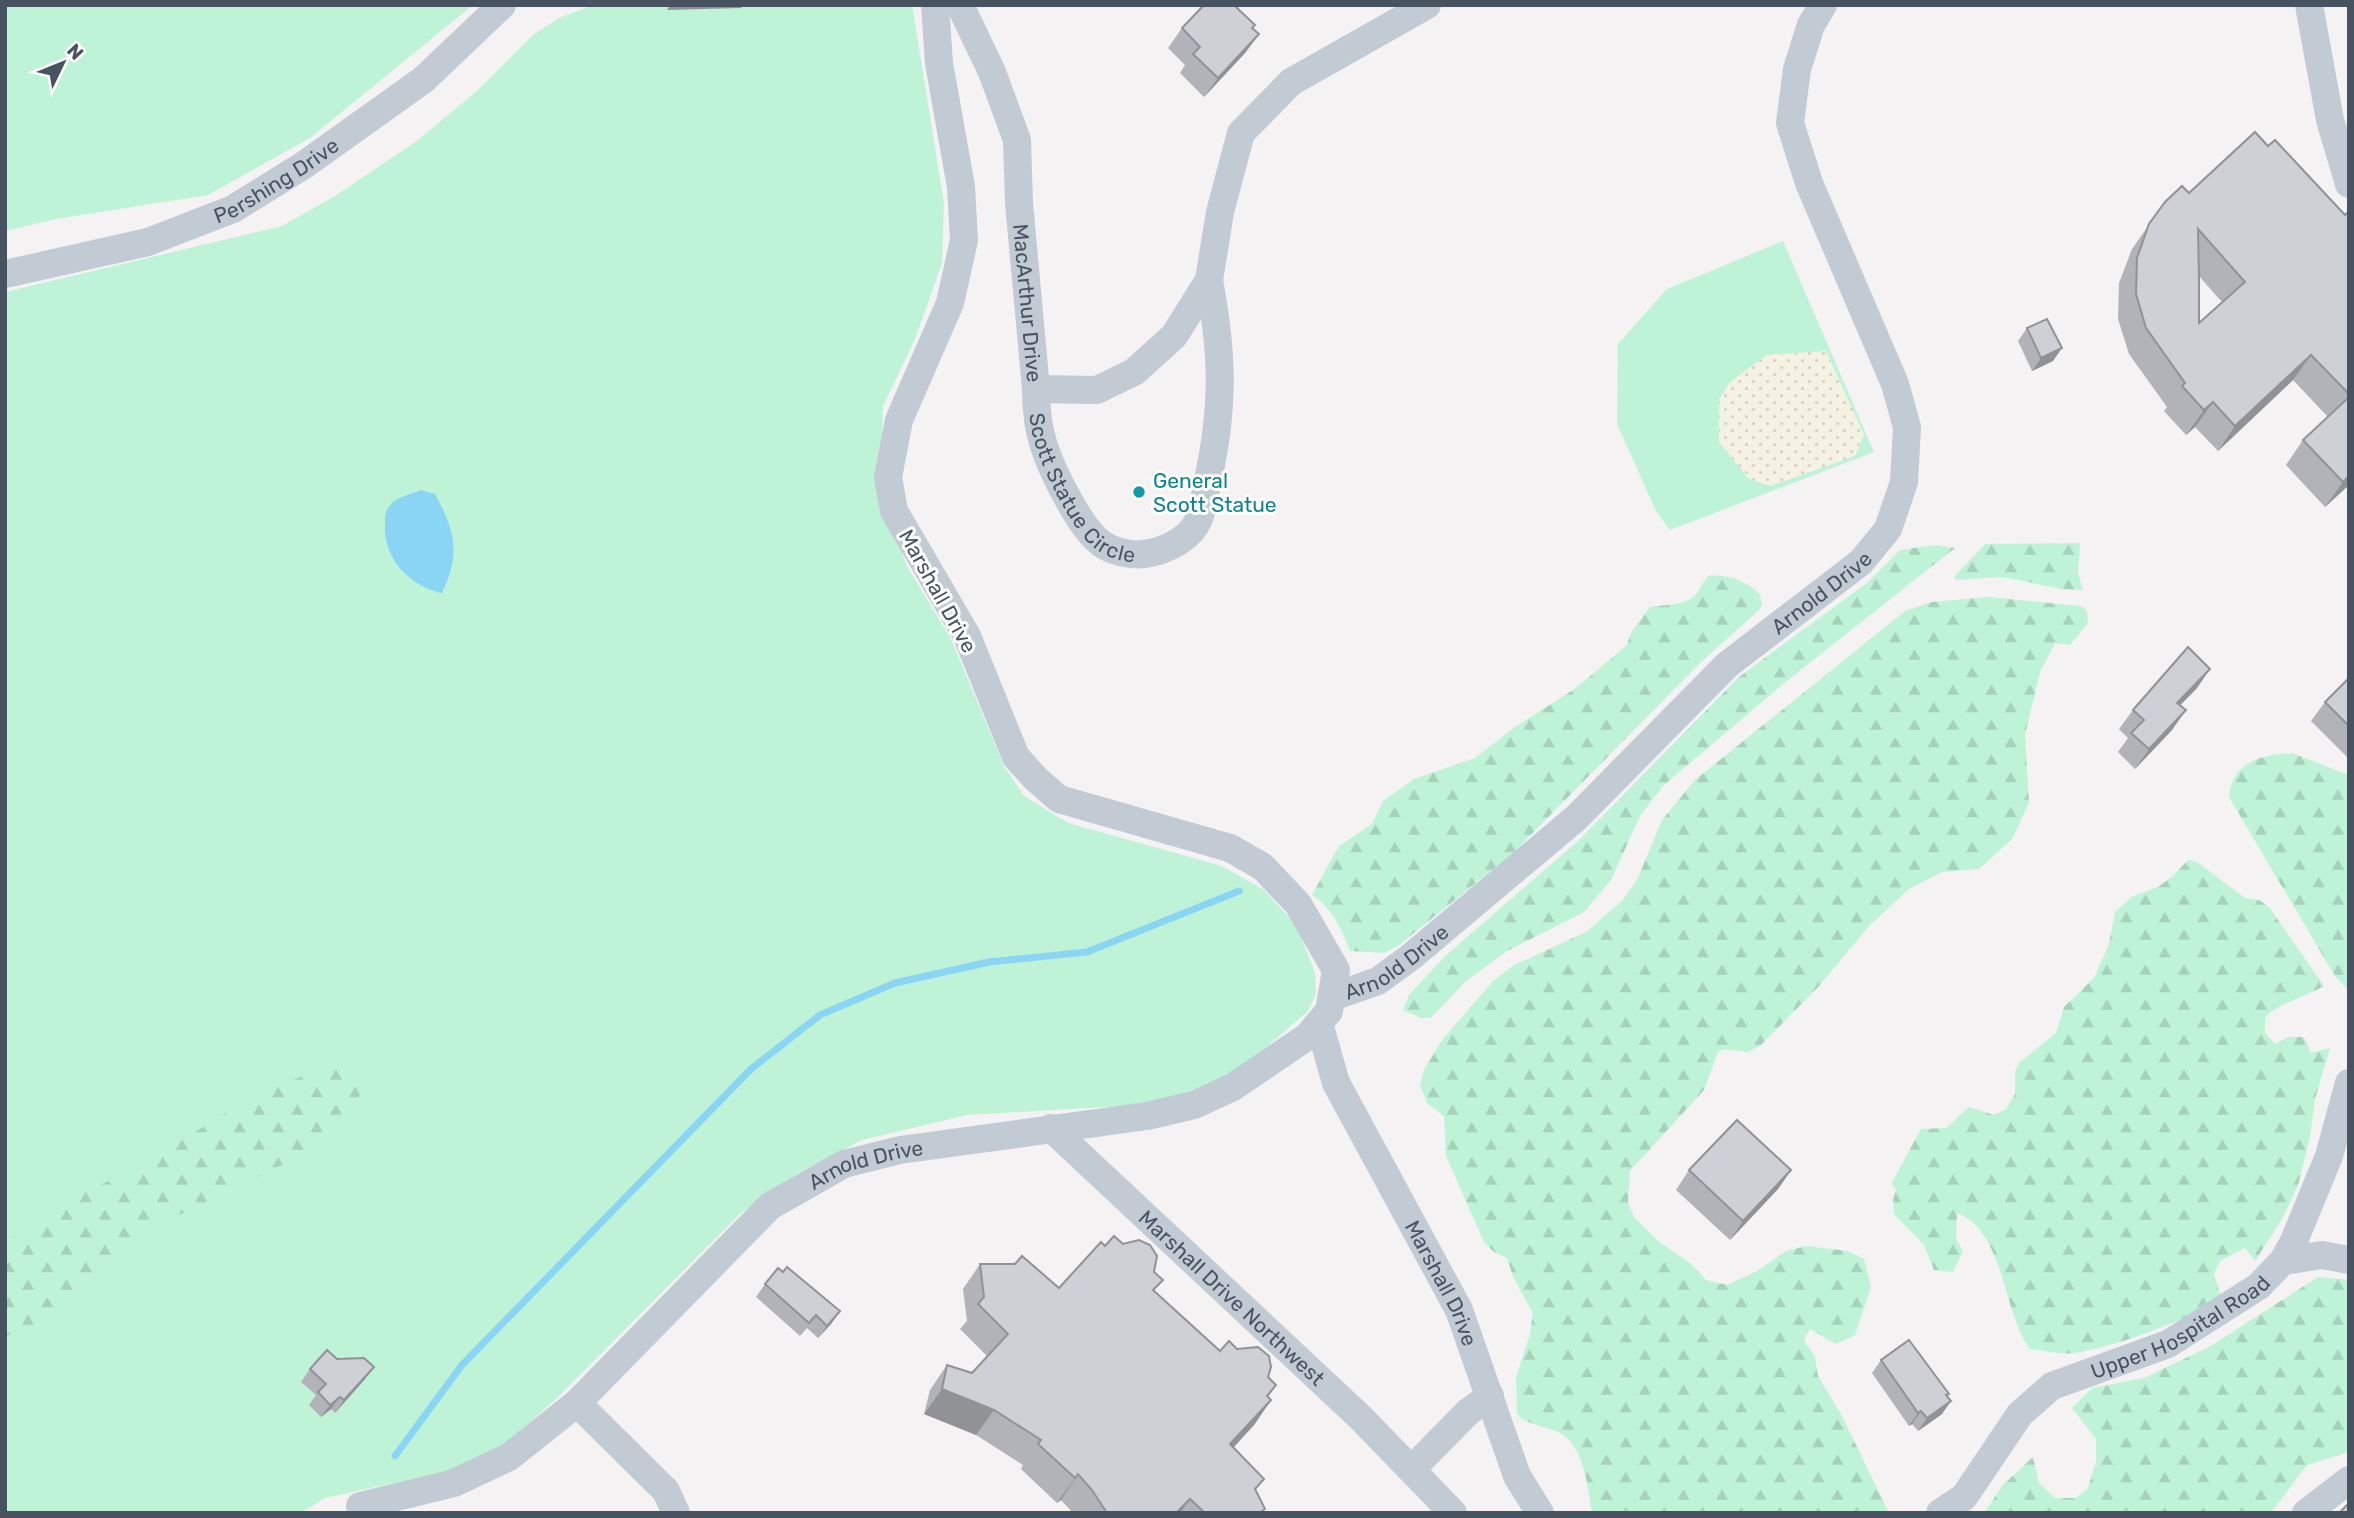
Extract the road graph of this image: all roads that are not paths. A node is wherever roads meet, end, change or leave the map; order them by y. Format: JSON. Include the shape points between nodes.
{"nodes":[{"id":1,"x":502,"y":5,"type":"edge"},
{"id":2,"x":936,"y":5,"type":"edge"},
{"id":3,"x":960,"y":5,"type":"edge"},
{"id":4,"x":1427,"y":5,"type":"edge"},
{"id":5,"x":1823,"y":5,"type":"edge"},
{"id":6,"x":2309,"y":5,"type":"edge"},
{"id":7,"x":2349,"y":184,"type":"edge"},
{"id":8,"x":5,"y":274,"type":"edge"},
{"id":9,"x":1209,"y":280,"type":"junction"},
{"id":10,"x":1036,"y":389,"type":"junction"},
{"id":11,"x":1332,"y":997,"type":"junction"},
{"id":12,"x":1319,"y":1023,"type":"junction"},
{"id":13,"x":2349,"y":1083,"type":"edge"},
{"id":14,"x":1051,"y":1128,"type":"junction"},
{"id":15,"x":2349,"y":1260,"type":"edge"},
{"id":16,"x":2283,"y":1261,"type":"junction"},
{"id":17,"x":1490,"y":1396,"type":"junction"},
{"id":18,"x":577,"y":1403,"type":"junction"},
{"id":19,"x":1412,"y":1469,"type":"junction"},
{"id":20,"x":2349,"y":1480,"type":"edge"},
{"id":21,"x":360,"y":1506,"type":"dead end"},
{"id":22,"x":676,"y":1513,"type":"edge"},
{"id":23,"x":1453,"y":1513,"type":"edge"},
{"id":24,"x":1540,"y":1513,"type":"edge"},
{"id":25,"x":1940,"y":1513,"type":"edge"},
{"id":26,"x":2306,"y":1513,"type":"edge"}],
"edges":[{"from":1,"to":8,"type":"street","name":"Pershing Drive","via":[[423,80],[233,209],[148,242]]},
{"from":2,"to":11,"type":"street","name":"Marshall Drive","via":[[939,63],[961,187],[964,240],[950,303],[899,420],[888,478],[894,511],[967,636],[1016,757],[1059,799],[1230,848],[1263,867],[1298,904],[1336,970]]},
{"from":3,"to":10,"type":"street","name":"MacArthur Drive","via":[[1017,140]]},
{"from":4,"to":9,"type":"street","name":"MacArthur Drive","via":[[1290,82],[1241,134],[1220,212]]},
{"from":5,"to":11,"type":"street","name":"Arnold Drive","via":[[1811,25],[1797,69],[1790,123],[1809,183],[1895,384],[1907,428],[1904,482],[1888,529],[1861,562],[1727,665],[1576,818],[1378,981]]},
{"from":6,"to":7,"type":"street","via":[[2330,120]]},
{"from":9,"to":10,"type":"street","name":"MacArthur Drive","via":[[1174,336],[1134,372],[1097,390]]},
{"from":9,"to":10,"type":"street","name":"Scott Statue Circle","via":[[1222,376],[1214,451],[1195,526],[1175,544],[1136,556],[1096,540],[1044,447]]},
{"from":11,"to":12,"type":"street","name":"Arnold Drive","via":[[1329,1011]]},
{"from":12,"to":14,"type":"street","name":"Arnold Drive","via":[[1308,1036],[1233,1087],[1194,1105]]},
{"from":12,"to":17,"type":"street","name":"Marshall Drive","via":[[1336,1083],[1459,1310]]},
{"from":13,"to":16,"type":"street","name":"Upper Hospital Road","via":[[2329,1156]]},
{"from":14,"to":18,"type":"street","name":"Arnold Drive","via":[[900,1150],[844,1164],[770,1206]]},
{"from":14,"to":19,"type":"street","name":"Marshall Drive Northwest"},
{"from":15,"to":16,"type":"street","via":[[2322,1255]]},
{"from":16,"to":25,"type":"street","name":"Upper Hospital Road","via":[[2259,1286],[2168,1344],[2052,1386],[2020,1414],[1964,1497]]},
{"from":17,"to":19,"type":"street"},
{"from":17,"to":24,"type":"street","via":[[1517,1476]]},
{"from":18,"to":21,"type":"street","name":"Arnold Drive","via":[[509,1457],[454,1483]]},
{"from":18,"to":22,"type":"street","via":[[666,1491]]},
{"from":19,"to":23,"type":"street"},
{"from":20,"to":26,"type":"street"}]}
